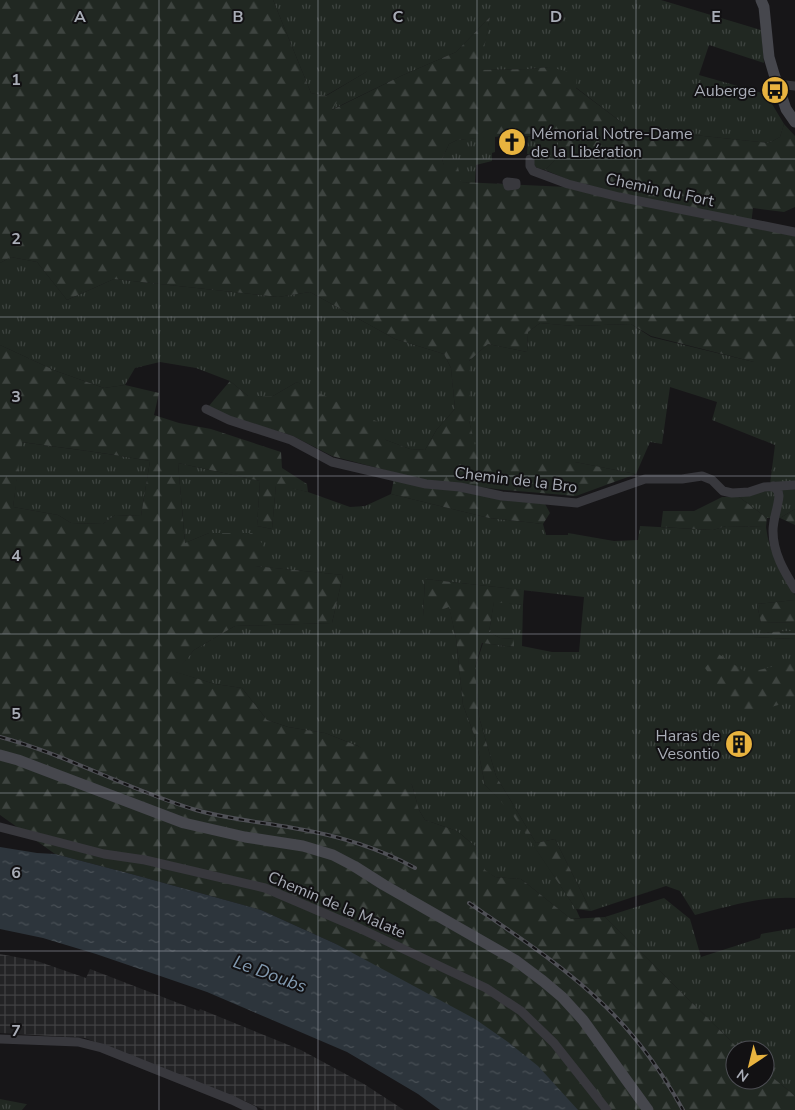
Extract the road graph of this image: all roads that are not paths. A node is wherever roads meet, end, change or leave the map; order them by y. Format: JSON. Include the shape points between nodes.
{"nodes":[{"id":1,"x":761,"y":0,"type":"edge"},
{"id":2,"x":777,"y":84,"type":"junction"},
{"id":3,"x":795,"y":86,"type":"edge"},
{"id":4,"x":795,"y":122,"type":"edge"},
{"id":5,"x":530,"y":159,"type":"dead end"},
{"id":6,"x":795,"y":232,"type":"edge"},
{"id":7,"x":206,"y":409,"type":"dead end"},
{"id":8,"x":773,"y":486,"type":"junction"},
{"id":9,"x":795,"y":486,"type":"edge"},
{"id":10,"x":795,"y":589,"type":"edge"},
{"id":11,"x":0,"y":755,"type":"edge"},
{"id":12,"x":0,"y":827,"type":"edge"},
{"id":13,"x":0,"y":1039,"type":"edge"},
{"id":14,"x":253,"y":1110,"type":"edge"},
{"id":15,"x":607,"y":1110,"type":"edge"},
{"id":16,"x":648,"y":1110,"type":"edge"}],
"edges":[{"from":1,"to":2,"type":"main road"},
{"from":2,"to":3,"type":"street"},
{"from":2,"to":4,"type":"main road","via":[[786,109]]},
{"from":5,"to":6,"type":"street","name":"Chemin du Fort","via":[[533,172],[591,190]]},
{"from":7,"to":8,"type":"street","name":"Chemin de la Bro","via":[[291,440],[332,462],[426,484],[502,496],[577,503],[645,479],[702,476],[712,480],[723,491],[732,493]]},
{"from":8,"to":9,"type":"street","name":"Chemin de la Bro"},
{"from":8,"to":10,"type":"street","via":[[780,496],[773,530],[775,547],[781,566]]},
{"from":11,"to":16,"type":"main road","via":[[178,822],[311,848],[354,866],[515,960],[543,981],[583,1020]]},
{"from":12,"to":15,"type":"street","name":"Chemin de la Malate","via":[[104,854],[145,860],[265,888],[361,929],[486,988],[521,1011],[554,1044]]},
{"from":13,"to":14,"type":"street","via":[[78,1042],[102,1048]]}]}
